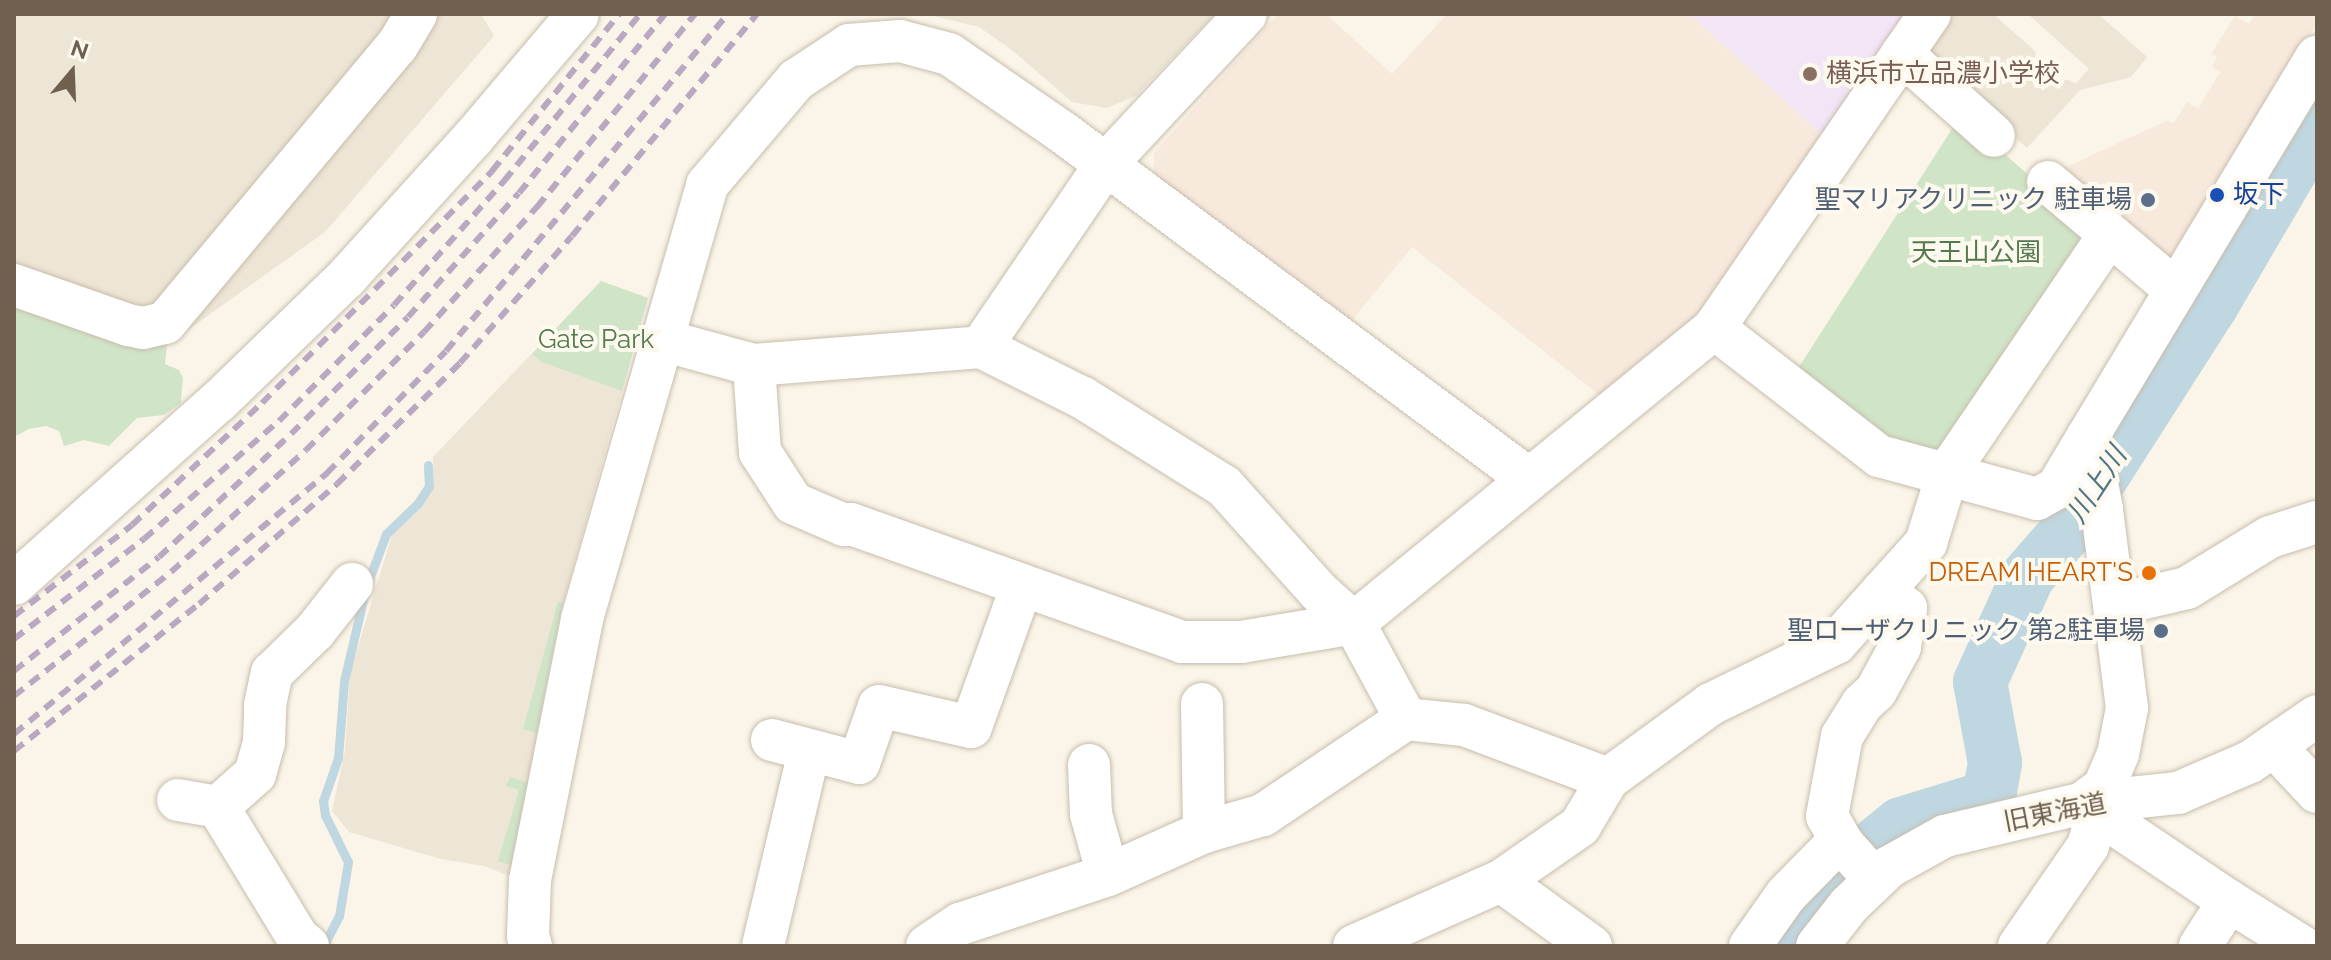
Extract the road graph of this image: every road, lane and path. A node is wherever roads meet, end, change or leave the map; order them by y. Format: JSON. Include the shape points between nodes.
{"nodes":[{"id":1,"x":416,"y":14,"type":"edge"},
{"id":2,"x":578,"y":14,"type":"edge"},
{"id":3,"x":1246,"y":14,"type":"edge"},
{"id":4,"x":1930,"y":14,"type":"edge"},
{"id":5,"x":1902,"y":54,"type":"junction"},
{"id":6,"x":2317,"y":57,"type":"edge"},
{"id":7,"x":1994,"y":136,"type":"dead end"},
{"id":8,"x":1106,"y":164,"type":"junction"},
{"id":9,"x":2048,"y":182,"type":"dead end"},
{"id":10,"x":2109,"y":235,"type":"junction"},
{"id":11,"x":14,"y":285,"type":"edge"},
{"id":12,"x":2176,"y":290,"type":"junction"},
{"id":13,"x":1714,"y":328,"type":"junction"},
{"id":14,"x":662,"y":340,"type":"junction"},
{"id":15,"x":981,"y":347,"type":"junction"},
{"id":16,"x":754,"y":365,"type":"junction"},
{"id":17,"x":2089,"y":444,"type":"junction"},
{"id":18,"x":1948,"y":472,"type":"junction"},
{"id":19,"x":1529,"y":479,"type":"junction"},
{"id":20,"x":2317,"y":522,"type":"edge"},
{"id":21,"x":14,"y":584,"type":"edge"},
{"id":22,"x":352,"y":584,"type":"dead end"},
{"id":23,"x":1021,"y":588,"type":"junction"},
{"id":24,"x":1883,"y":591,"type":"junction"},
{"id":25,"x":2114,"y":605,"type":"junction"},
{"id":26,"x":1354,"y":623,"type":"junction"},
{"id":27,"x":1202,"y":704,"type":"dead end"},
{"id":28,"x":2317,"y":716,"type":"edge"},
{"id":29,"x":1406,"y":719,"type":"junction"},
{"id":30,"x":2274,"y":746,"type":"junction"},
{"id":31,"x":1089,"y":765,"type":"dead end"},
{"id":32,"x":1608,"y":779,"type":"junction"},
{"id":33,"x":2317,"y":792,"type":"edge"},
{"id":34,"x":2083,"y":803,"type":"junction"},
{"id":35,"x":1204,"y":832,"type":"junction"},
{"id":36,"x":1841,"y":841,"type":"junction"},
{"id":37,"x":1108,"y":875,"type":"junction"},
{"id":38,"x":1501,"y":881,"type":"junction"},
{"id":39,"x":2229,"y":901,"type":"junction"},
{"id":40,"x":308,"y":946,"type":"edge"},
{"id":41,"x":531,"y":946,"type":"edge"},
{"id":42,"x":763,"y":946,"type":"edge"},
{"id":43,"x":927,"y":946,"type":"edge"},
{"id":44,"x":1354,"y":946,"type":"edge"},
{"id":45,"x":1591,"y":946,"type":"edge"},
{"id":46,"x":1750,"y":946,"type":"edge"},
{"id":47,"x":1817,"y":946,"type":"edge"},
{"id":48,"x":2019,"y":946,"type":"edge"},
{"id":49,"x":2200,"y":946,"type":"edge"},
{"id":50,"x":2301,"y":946,"type":"edge"}],
"edges":[{"from":1,"to":11,"type":"street","via":[[397,46],[165,323],[128,325]]},
{"from":2,"to":21,"type":"street","via":[[346,278],[219,401]]},
{"from":3,"to":8,"type":"street"},
{"from":4,"to":5,"type":"street"},
{"from":5,"to":7,"type":"street"},
{"from":5,"to":13,"type":"street"},
{"from":6,"to":12,"type":"street"},
{"from":8,"to":14,"type":"street","via":[[949,54],[900,41],[849,45],[796,80],[707,185]]},
{"from":8,"to":15,"type":"street"},
{"from":8,"to":19,"type":"street"},
{"from":9,"to":10,"type":"street"},
{"from":10,"to":12,"type":"street"},
{"from":10,"to":18,"type":"street"},
{"from":12,"to":17,"type":"street"},
{"from":13,"to":18,"type":"street","via":[[1879,456]]},
{"from":13,"to":19,"type":"street"},
{"from":14,"to":16,"type":"street"},
{"from":14,"to":41,"type":"street","via":[[582,619],[530,880]]},
{"from":15,"to":16,"type":"street"},
{"from":15,"to":26,"type":"street","via":[[1083,398],[1224,486],[1319,592]]},
{"from":16,"to":23,"type":"street","via":[[760,452],[793,503]]},
{"from":17,"to":18,"type":"street","via":[[2057,488],[2037,499]]},
{"from":17,"to":25,"type":"street"},
{"from":18,"to":24,"type":"street","via":[[1926,543]]},
{"from":19,"to":26,"type":"street"},
{"from":20,"to":25,"type":"street","via":[[2270,537],[2187,588]]},
{"from":22,"to":40,"type":"street","via":[[272,673],[255,774],[198,803]]},
{"from":23,"to":26,"type":"street","via":[[1182,642],[1241,642]]},
{"from":23,"to":42,"type":"street","via":[[971,727],[879,706],[859,763],[791,746]]},
{"from":24,"to":32,"type":"street","via":[[1836,643],[1711,704]]},
{"from":24,"to":36,"type":"street","via":[[1906,608],[1900,647],[1842,736]]},
{"from":25,"to":34,"type":"street","via":[[2127,708],[2118,754],[2104,787]]},
{"from":26,"to":29,"type":"street"},
{"from":27,"to":35,"type":"street"},
{"from":28,"to":30,"type":"street","name":"旧東海道"},
{"from":29,"to":32,"type":"street","via":[[1464,725]]},
{"from":29,"to":35,"type":"street","via":[[1263,815]]},
{"from":30,"to":33,"type":"street"},
{"from":30,"to":34,"type":"street","name":"旧東海道","via":[[2178,793]]},
{"from":31,"to":37,"type":"street","via":[[1091,814]]},
{"from":32,"to":38,"type":"street","via":[[1580,826]]},
{"from":34,"to":36,"type":"street","name":"旧東海道","via":[[1945,836],[1889,867]]},
{"from":34,"to":39,"type":"street"},
{"from":34,"to":48,"type":"street","via":[[2094,825],[2088,846]]},
{"from":35,"to":37,"type":"street"},
{"from":36,"to":46,"type":"street","via":[[1786,895]]},
{"from":36,"to":47,"type":"street","name":"旧東海道","via":[[1849,905]]},
{"from":37,"to":43,"type":"street","via":[[960,924]]},
{"from":38,"to":44,"type":"street"},
{"from":38,"to":45,"type":"street"},
{"from":39,"to":49,"type":"street"},
{"from":39,"to":50,"type":"street"}]}
